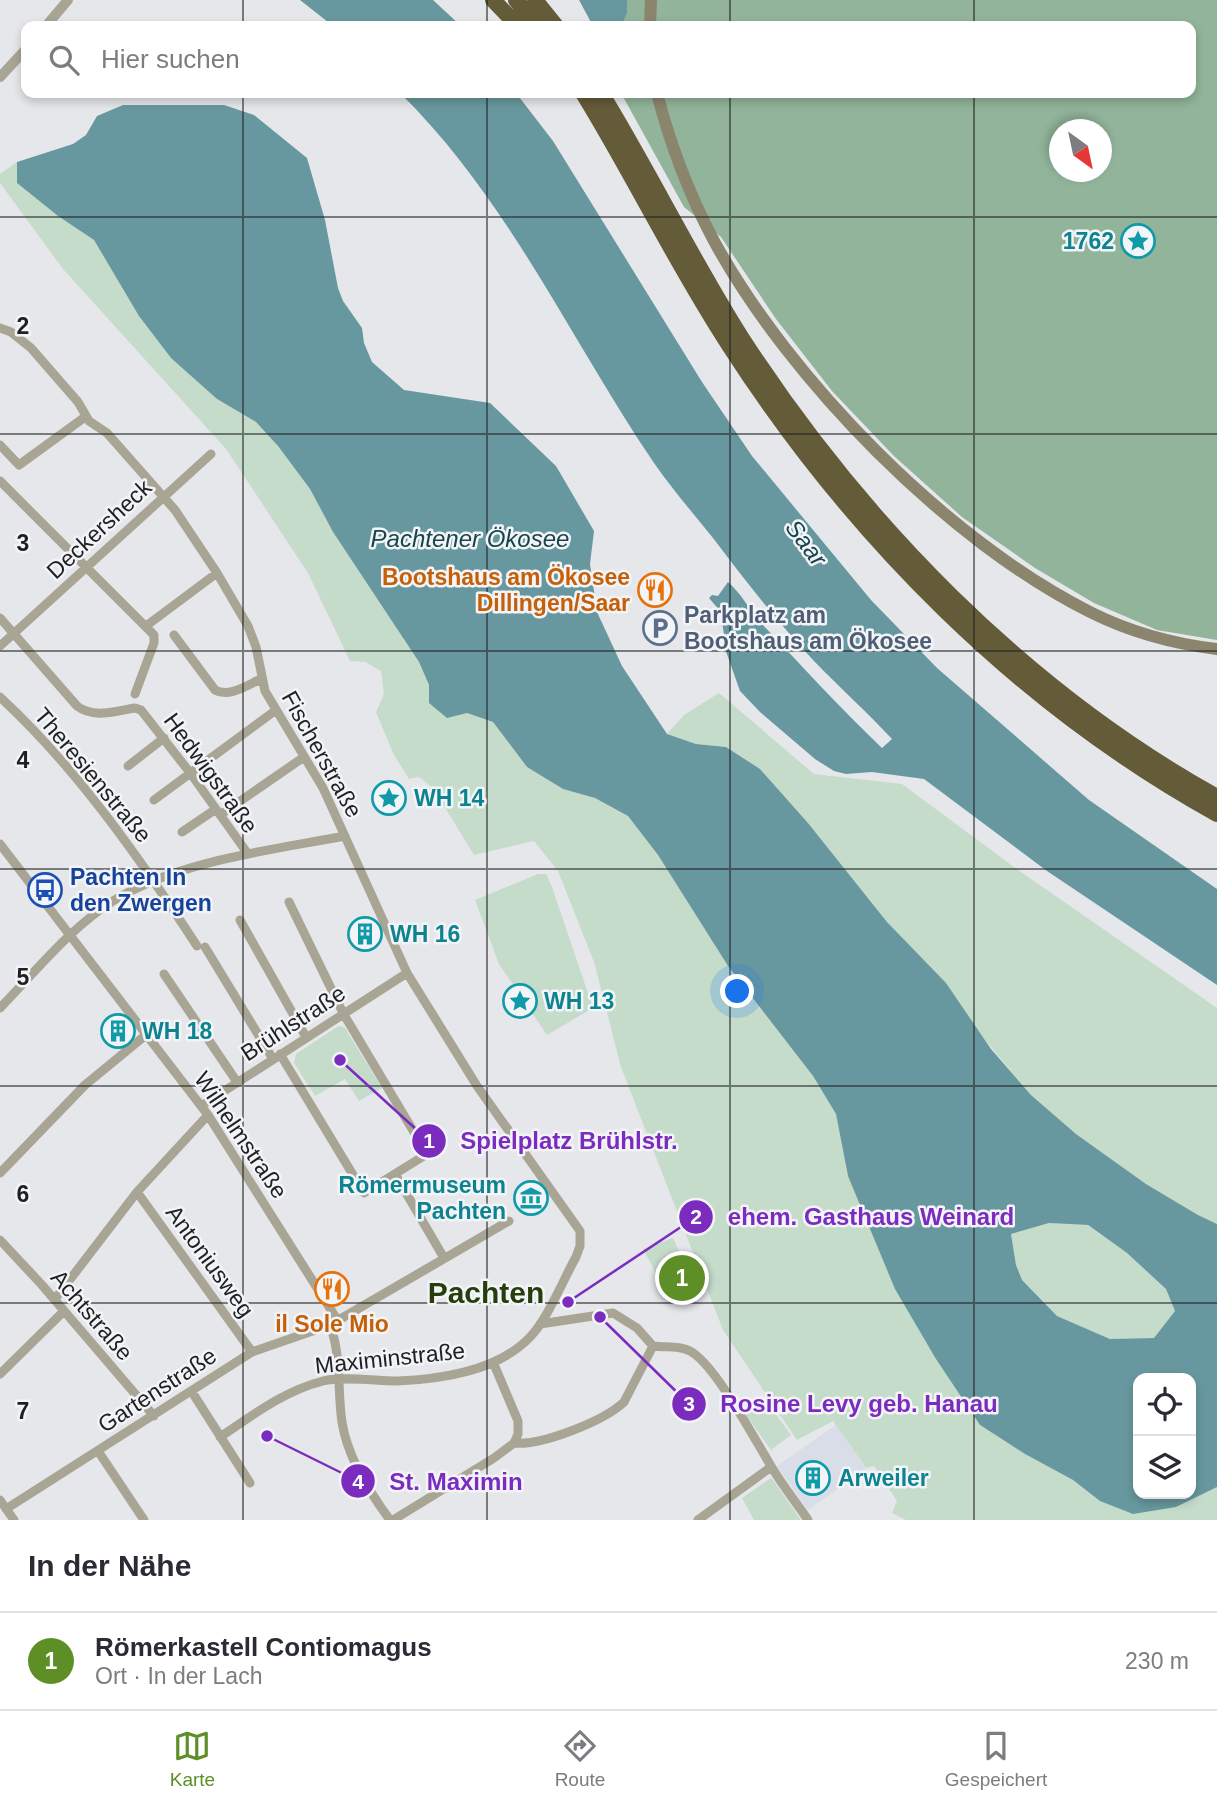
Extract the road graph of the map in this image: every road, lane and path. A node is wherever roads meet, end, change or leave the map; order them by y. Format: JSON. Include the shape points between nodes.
{"nodes":[{"id":1,"x":68,"y":0,"type":"edge"},
{"id":2,"x":493,"y":0,"type":"edge"},
{"id":3,"x":516,"y":0,"type":"edge"},
{"id":4,"x":535,"y":0,"type":"edge"},
{"id":5,"x":549,"y":0,"type":"edge"},
{"id":6,"x":651,"y":0,"type":"edge"},
{"id":7,"x":50,"y":21,"type":"edge"},
{"id":8,"x":513,"y":21,"type":"edge"},
{"id":9,"x":533,"y":21,"type":"edge"},
{"id":10,"x":552,"y":21,"type":"edge"},
{"id":11,"x":561,"y":21,"type":"edge"},
{"id":12,"x":650,"y":21,"type":"edge"},
{"id":13,"x":21,"y":54,"type":"edge"},
{"id":14,"x":0,"y":77,"type":"edge"},
{"id":15,"x":576,"y":98,"type":"edge"},
{"id":16,"x":586,"y":98,"type":"edge"},
{"id":17,"x":605,"y":98,"type":"edge"},
{"id":18,"x":659,"y":98,"type":"edge"},
{"id":19,"x":610,"y":136,"type":"junction"},
{"id":20,"x":0,"y":328,"type":"edge"},
{"id":21,"x":85,"y":417,"type":"junction"},
{"id":22,"x":0,"y":445,"type":"edge"},
{"id":23,"x":211,"y":454,"type":"dead end"},
{"id":24,"x":0,"y":481,"type":"edge"},
{"id":25,"x":163,"y":496,"type":"junction"},
{"id":26,"x":86,"y":567,"type":"junction"},
{"id":27,"x":217,"y":573,"type":"junction"},
{"id":28,"x":0,"y":618,"type":"edge"},
{"id":29,"x":146,"y":626,"type":"junction"},
{"id":30,"x":13,"y":634,"type":"junction"},
{"id":31,"x":174,"y":635,"type":"dead end"},
{"id":32,"x":0,"y":646,"type":"edge"},
{"id":33,"x":1217,"y":649,"type":"edge"},
{"id":34,"x":261,"y":679,"type":"junction"},
{"id":35,"x":135,"y":694,"type":"dead end"},
{"id":36,"x":0,"y":697,"type":"edge"},
{"id":37,"x":276,"y":710,"type":"junction"},
{"id":38,"x":164,"y":738,"type":"junction"},
{"id":39,"x":304,"y":757,"type":"junction"},
{"id":40,"x":128,"y":766,"type":"dead end"},
{"id":41,"x":191,"y":774,"type":"junction"},
{"id":42,"x":1217,"y":797,"type":"edge"},
{"id":43,"x":154,"y":800,"type":"dead end"},
{"id":44,"x":218,"y":812,"type":"junction"},
{"id":45,"x":1217,"y":814,"type":"edge"},
{"id":46,"x":182,"y":832,"type":"dead end"},
{"id":47,"x":345,"y":836,"type":"junction"},
{"id":48,"x":0,"y":844,"type":"edge"},
{"id":49,"x":247,"y":854,"type":"junction"},
{"id":50,"x":154,"y":880,"type":"junction"},
{"id":51,"x":289,"y":902,"type":"dead end"},
{"id":52,"x":240,"y":920,"type":"dead end"},
{"id":53,"x":71,"y":935,"type":"junction"},
{"id":54,"x":407,"y":973,"type":"junction"},
{"id":55,"x":164,"y":974,"type":"dead end"},
{"id":56,"x":0,"y":1008,"type":"edge"},
{"id":57,"x":343,"y":1013,"type":"junction"},
{"id":58,"x":147,"y":1034,"type":"junction"},
{"id":59,"x":306,"y":1037,"type":"junction"},
{"id":60,"x":276,"y":1057,"type":"junction"},
{"id":61,"x":237,"y":1083,"type":"junction"},
{"id":62,"x":201,"y":1106,"type":"junction"},
{"id":63,"x":208,"y":1115,"type":"junction"},
{"id":64,"x":0,"y":1173,"type":"edge"},
{"id":65,"x":395,"y":1174,"type":"junction"},
{"id":66,"x":137,"y":1192,"type":"junction"},
{"id":67,"x":509,"y":1222,"type":"dead end"},
{"id":68,"x":580,"y":1230,"type":"joint"},
{"id":69,"x":0,"y":1240,"type":"edge"},
{"id":70,"x":444,"y":1258,"type":"junction"},
{"id":71,"x":55,"y":1299,"type":"junction"},
{"id":72,"x":64,"y":1311,"type":"junction"},
{"id":73,"x":334,"y":1323,"type":"junction"},
{"id":74,"x":540,"y":1324,"type":"junction"},
{"id":75,"x":653,"y":1346,"type":"junction"},
{"id":76,"x":252,"y":1352,"type":"junction"},
{"id":77,"x":493,"y":1362,"type":"junction"},
{"id":78,"x":0,"y":1374,"type":"edge"},
{"id":79,"x":340,"y":1380,"type":"junction"},
{"id":80,"x":192,"y":1392,"type":"junction"},
{"id":81,"x":154,"y":1416,"type":"junction"},
{"id":82,"x":220,"y":1437,"type":"junction"},
{"id":83,"x":514,"y":1443,"type":"junction"},
{"id":84,"x":98,"y":1451,"type":"junction"},
{"id":85,"x":771,"y":1466,"type":"junction"},
{"id":86,"x":250,"y":1483,"type":"dead end"},
{"id":87,"x":3,"y":1504,"type":"edge"},
{"id":88,"x":14,"y":1520,"type":"edge"},
{"id":89,"x":144,"y":1520,"type":"edge"},
{"id":90,"x":391,"y":1520,"type":"edge"},
{"id":91,"x":698,"y":1520,"type":"edge"},
{"id":92,"x":808,"y":1520,"type":"edge"}],
"edges":[{"from":1,"to":7,"type":"street"},
{"from":2,"to":8,"type":"highway"},
{"from":3,"to":9,"type":"highway"},
{"from":4,"to":10,"type":"highway"},
{"from":5,"to":11,"type":"highway"},
{"from":6,"to":12,"type":"main road"},
{"from":13,"to":14,"type":"street"},
{"from":15,"to":19,"type":"highway"},
{"from":16,"to":19,"type":"highway"},
{"from":17,"to":42,"type":"highway","via":[[740,335],[801,425],[880,522],[969,612],[1051,683],[1135,745]]},
{"from":18,"to":33,"type":"main road","via":[[679,165],[721,252],[777,337],[860,433],[973,537],[1066,600],[1124,627]]},
{"from":19,"to":45,"type":"highway","via":[[727,343],[789,433],[868,531],[958,623],[1041,695],[1126,758]]},
{"from":20,"to":21,"type":"street","name":"Fischerstraße","via":[[32,348],[78,402]]},
{"from":21,"to":22,"type":"street","via":[[19,465]]},
{"from":21,"to":25,"type":"street","name":"Fischerstraße","via":[[107,433]]},
{"from":23,"to":25,"type":"street","name":"Deckersheck"},
{"from":24,"to":26,"type":"street"},
{"from":25,"to":26,"type":"street","name":"Deckersheck"},
{"from":25,"to":27,"type":"street","name":"Fischerstraße"},
{"from":26,"to":29,"type":"street"},
{"from":26,"to":30,"type":"street","name":"Deckersheck"},
{"from":27,"to":29,"type":"street"},
{"from":27,"to":34,"type":"street","name":"Fischerstraße","via":[[248,626]]},
{"from":28,"to":30,"type":"street"},
{"from":29,"to":35,"type":"street","via":[[154,643]]},
{"from":30,"to":32,"type":"street","name":"Deckersheck"},
{"from":30,"to":38,"type":"street","name":"Hedwigstraße","via":[[85,712],[135,708]]},
{"from":31,"to":34,"type":"street","via":[[221,694]]},
{"from":34,"to":37,"type":"street","name":"Fischerstraße"},
{"from":36,"to":50,"type":"street","name":"Theresienstraße","via":[[66,767]]},
{"from":37,"to":39,"type":"street","name":"Fischerstraße"},
{"from":37,"to":41,"type":"street"},
{"from":38,"to":40,"type":"street"},
{"from":38,"to":41,"type":"street","name":"Hedwigstraße"},
{"from":39,"to":44,"type":"street"},
{"from":39,"to":47,"type":"street","name":"Fischerstraße"},
{"from":41,"to":43,"type":"street"},
{"from":41,"to":44,"type":"street","name":"Hedwigstraße"},
{"from":44,"to":46,"type":"street"},
{"from":44,"to":49,"type":"street","name":"Hedwigstraße"},
{"from":47,"to":49,"type":"street"},
{"from":47,"to":54,"type":"street","name":"Fischerstraße"},
{"from":48,"to":53,"type":"street","name":"Wilhelmstraße"},
{"from":49,"to":50,"type":"street"},
{"from":50,"to":53,"type":"street","via":[[112,902]]},
{"from":50,"to":60,"type":"street","name":"Theresienstraße"},
{"from":51,"to":57,"type":"street"},
{"from":52,"to":59,"type":"street"},
{"from":53,"to":56,"type":"street"},
{"from":53,"to":58,"type":"street","name":"Wilhelmstraße"},
{"from":54,"to":57,"type":"street","name":"Brühlstraße"},
{"from":54,"to":68,"type":"street","name":"Fischerstraße","via":[[477,1086]]},
{"from":55,"to":61,"type":"street"},
{"from":57,"to":59,"type":"street","name":"Brühlstraße"},
{"from":57,"to":65,"type":"street","via":[[427,1154]]},
{"from":58,"to":62,"type":"street","name":"Wilhelmstraße"},
{"from":58,"to":64,"type":"street","via":[[85,1085]]},
{"from":59,"to":60,"type":"street","name":"Brühlstraße"},
{"from":60,"to":61,"type":"street","name":"Brühlstraße"},
{"from":60,"to":65,"type":"street","name":"Theresienstraße","via":[[364,1193]]},
{"from":61,"to":62,"type":"street","name":"Brühlstraße"},
{"from":62,"to":63,"type":"street","name":"Wilhelmstraße"},
{"from":63,"to":66,"type":"street"},
{"from":63,"to":73,"type":"street","name":"Wilhelmstraße"},
{"from":65,"to":70,"type":"street"},
{"from":66,"to":71,"type":"street"},
{"from":66,"to":76,"type":"street","name":"Antoniusweg"},
{"from":67,"to":70,"type":"street","name":"Gartenstraße"},
{"from":68,"to":74,"type":"street","name":"Maximinstraße","via":[[576,1257]]},
{"from":69,"to":71,"type":"street","name":"Achtstraße"},
{"from":70,"to":73,"type":"street","name":"Gartenstraße"},
{"from":71,"to":72,"type":"street","name":"Achtstraße"},
{"from":72,"to":78,"type":"street"},
{"from":72,"to":81,"type":"street","name":"Achtstraße"},
{"from":73,"to":76,"type":"street","name":"Gartenstraße"},
{"from":73,"to":79,"type":"street","name":"Wilhelmstraße"},
{"from":74,"to":75,"type":"street","via":[[613,1313],[637,1328]]},
{"from":74,"to":77,"type":"street","name":"Maximinstraße","via":[[520,1347]]},
{"from":75,"to":83,"type":"street","via":[[616,1409],[535,1442]]},
{"from":75,"to":85,"type":"street","via":[[682,1348],[702,1361]]},
{"from":76,"to":80,"type":"street","name":"Gartenstraße"},
{"from":77,"to":79,"type":"street","name":"Maximinstraße","via":[[437,1377]]},
{"from":77,"to":83,"type":"street","via":[[518,1421]]},
{"from":79,"to":82,"type":"street","name":"Maximinstraße","via":[[324,1380],[281,1397]]},
{"from":79,"to":90,"type":"street","name":"Wilhelmstraße","via":[[344,1435]]},
{"from":80,"to":81,"type":"street","name":"Gartenstraße"},
{"from":80,"to":82,"type":"street"},
{"from":81,"to":84,"type":"street","name":"Gartenstraße"},
{"from":82,"to":86,"type":"street"},
{"from":83,"to":90,"type":"street"},
{"from":84,"to":87,"type":"street","name":"Gartenstraße"},
{"from":84,"to":89,"type":"street"},
{"from":85,"to":91,"type":"street"},
{"from":85,"to":92,"type":"street"},
{"from":87,"to":88,"type":"street"}]}
